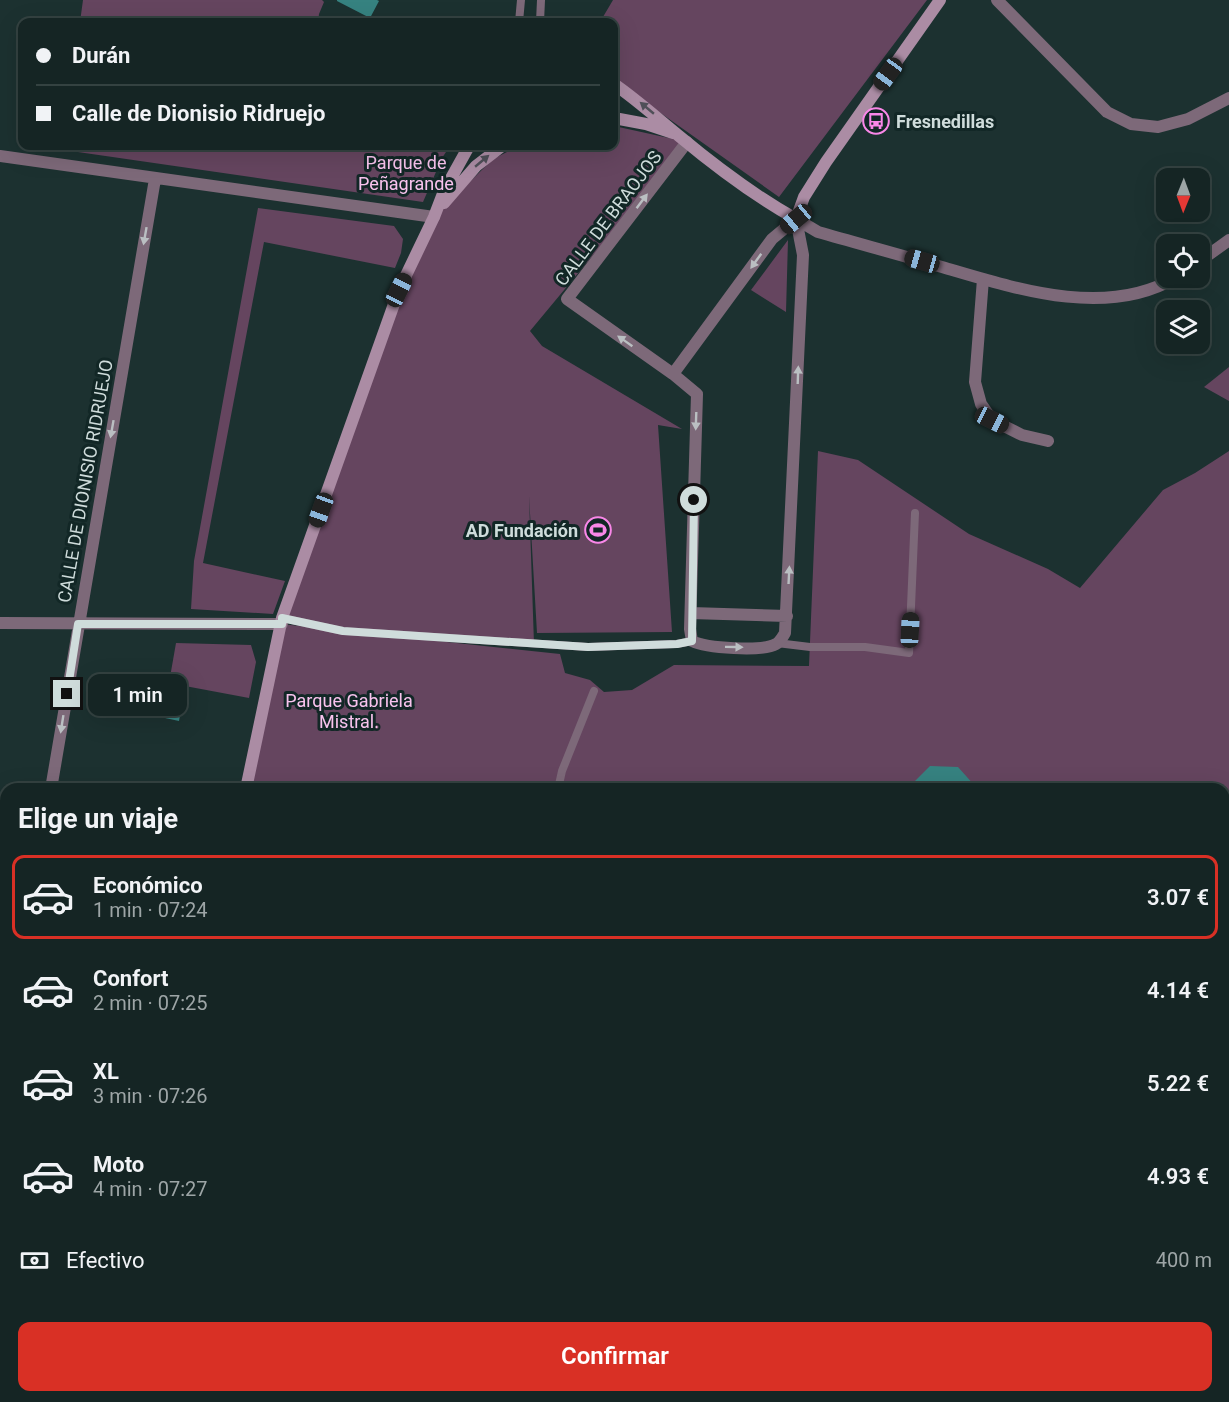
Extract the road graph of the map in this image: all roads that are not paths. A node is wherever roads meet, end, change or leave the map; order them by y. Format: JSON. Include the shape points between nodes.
{"nodes":[{"id":1,"x":521,"y":0,"type":"edge"},
{"id":2,"x":541,"y":0,"type":"edge"},
{"id":3,"x":940,"y":0,"type":"edge"},
{"id":4,"x":997,"y":0,"type":"edge"},
{"id":5,"x":519,"y":18,"type":"edge"},
{"id":6,"x":540,"y":18,"type":"edge"},
{"id":7,"x":618,"y":87,"type":"edge"},
{"id":8,"x":1229,"y":98,"type":"edge"},
{"id":9,"x":618,"y":118,"type":"edge"},
{"id":10,"x":682,"y":139,"type":"junction"},
{"id":11,"x":467,"y":150,"type":"edge"},
{"id":12,"x":497,"y":150,"type":"edge"},
{"id":13,"x":0,"y":156,"type":"edge"},
{"id":14,"x":155,"y":179,"type":"junction"},
{"id":15,"x":436,"y":214,"type":"junction"},
{"id":16,"x":796,"y":219,"type":"junction"},
{"id":17,"x":1229,"y":240,"type":"edge"},
{"id":18,"x":1210,"y":254,"type":"edge"},
{"id":19,"x":984,"y":279,"type":"junction"},
{"id":20,"x":1156,"y":285,"type":"edge"},
{"id":21,"x":673,"y":374,"type":"junction"},
{"id":22,"x":1048,"y":441,"type":"dead end"},
{"id":23,"x":915,"y":513,"type":"dead end"},
{"id":24,"x":691,"y":613,"type":"junction"},
{"id":25,"x":787,"y":616,"type":"junction"},
{"id":26,"x":282,"y":621,"type":"junction"},
{"id":27,"x":0,"y":623,"type":"edge"},
{"id":28,"x":78,"y":624,"type":"junction"},
{"id":29,"x":692,"y":641,"type":"junction"},
{"id":30,"x":777,"y":643,"type":"junction"},
{"id":31,"x":594,"y":691,"type":"dead end"},
{"id":32,"x":52,"y":783,"type":"edge"},
{"id":33,"x":247,"y":783,"type":"edge"},
{"id":34,"x":559,"y":783,"type":"edge"}],
"edges":[{"from":1,"to":5,"type":"lane"},
{"from":2,"to":6,"type":"lane"},
{"from":3,"to":16,"type":"street","via":[[826,162]]},
{"from":4,"to":8,"type":"street","via":[[1107,112],[1131,124],[1158,127],[1188,119]]},
{"from":10,"to":7,"type":"street","one_way":true},
{"from":9,"to":10,"type":"street"},
{"from":10,"to":16,"type":"street"},
{"from":21,"to":10,"type":"street","name":"CALLE DE BRAOJOS","one_way":true,"via":[[567,299]]},
{"from":11,"to":15,"type":"street"},
{"from":15,"to":12,"type":"street","one_way":true,"via":[[476,166]]},
{"from":13,"to":14,"type":"street"},
{"from":14,"to":15,"type":"street"},
{"from":14,"to":28,"type":"street","name":"CALLE DE DIONISIO RIDRUEJO","one_way":true},
{"from":15,"to":26,"type":"street","via":[[399,290]]},
{"from":16,"to":19,"type":"street","via":[[818,232]]},
{"from":16,"to":21,"type":"street","one_way":true,"via":[[772,239]]},
{"from":25,"to":16,"type":"street","one_way":true,"via":[[803,255]]},
{"from":17,"to":18,"type":"street"},
{"from":19,"to":20,"type":"street","via":[[1054,296],[1096,298],[1136,293]]},
{"from":19,"to":22,"type":"street","via":[[975,382],[981,404],[992,420],[1022,435]]},
{"from":21,"to":24,"type":"street","name":"CALLE DE BRAOJOS","one_way":true,"via":[[697,394]]},
{"from":23,"to":30,"type":"lane","via":[[909,653]]},
{"from":24,"to":25,"type":"street"},
{"from":24,"to":29,"type":"street","name":"CALLE DE BRAOJOS"},
{"from":25,"to":30,"type":"street","via":[[785,633]]},
{"from":26,"to":28,"type":"street"},
{"from":26,"to":29,"type":"lane","via":[[343,631],[577,646]]},
{"from":26,"to":33,"type":"street"},
{"from":27,"to":28,"type":"street"},
{"from":28,"to":32,"type":"street","name":"CALLE DE DIONISIO RIDRUEJO","one_way":true},
{"from":29,"to":30,"type":"street","one_way":true,"via":[[703,646],[763,648]]},
{"from":31,"to":34,"type":"lane"}]}
